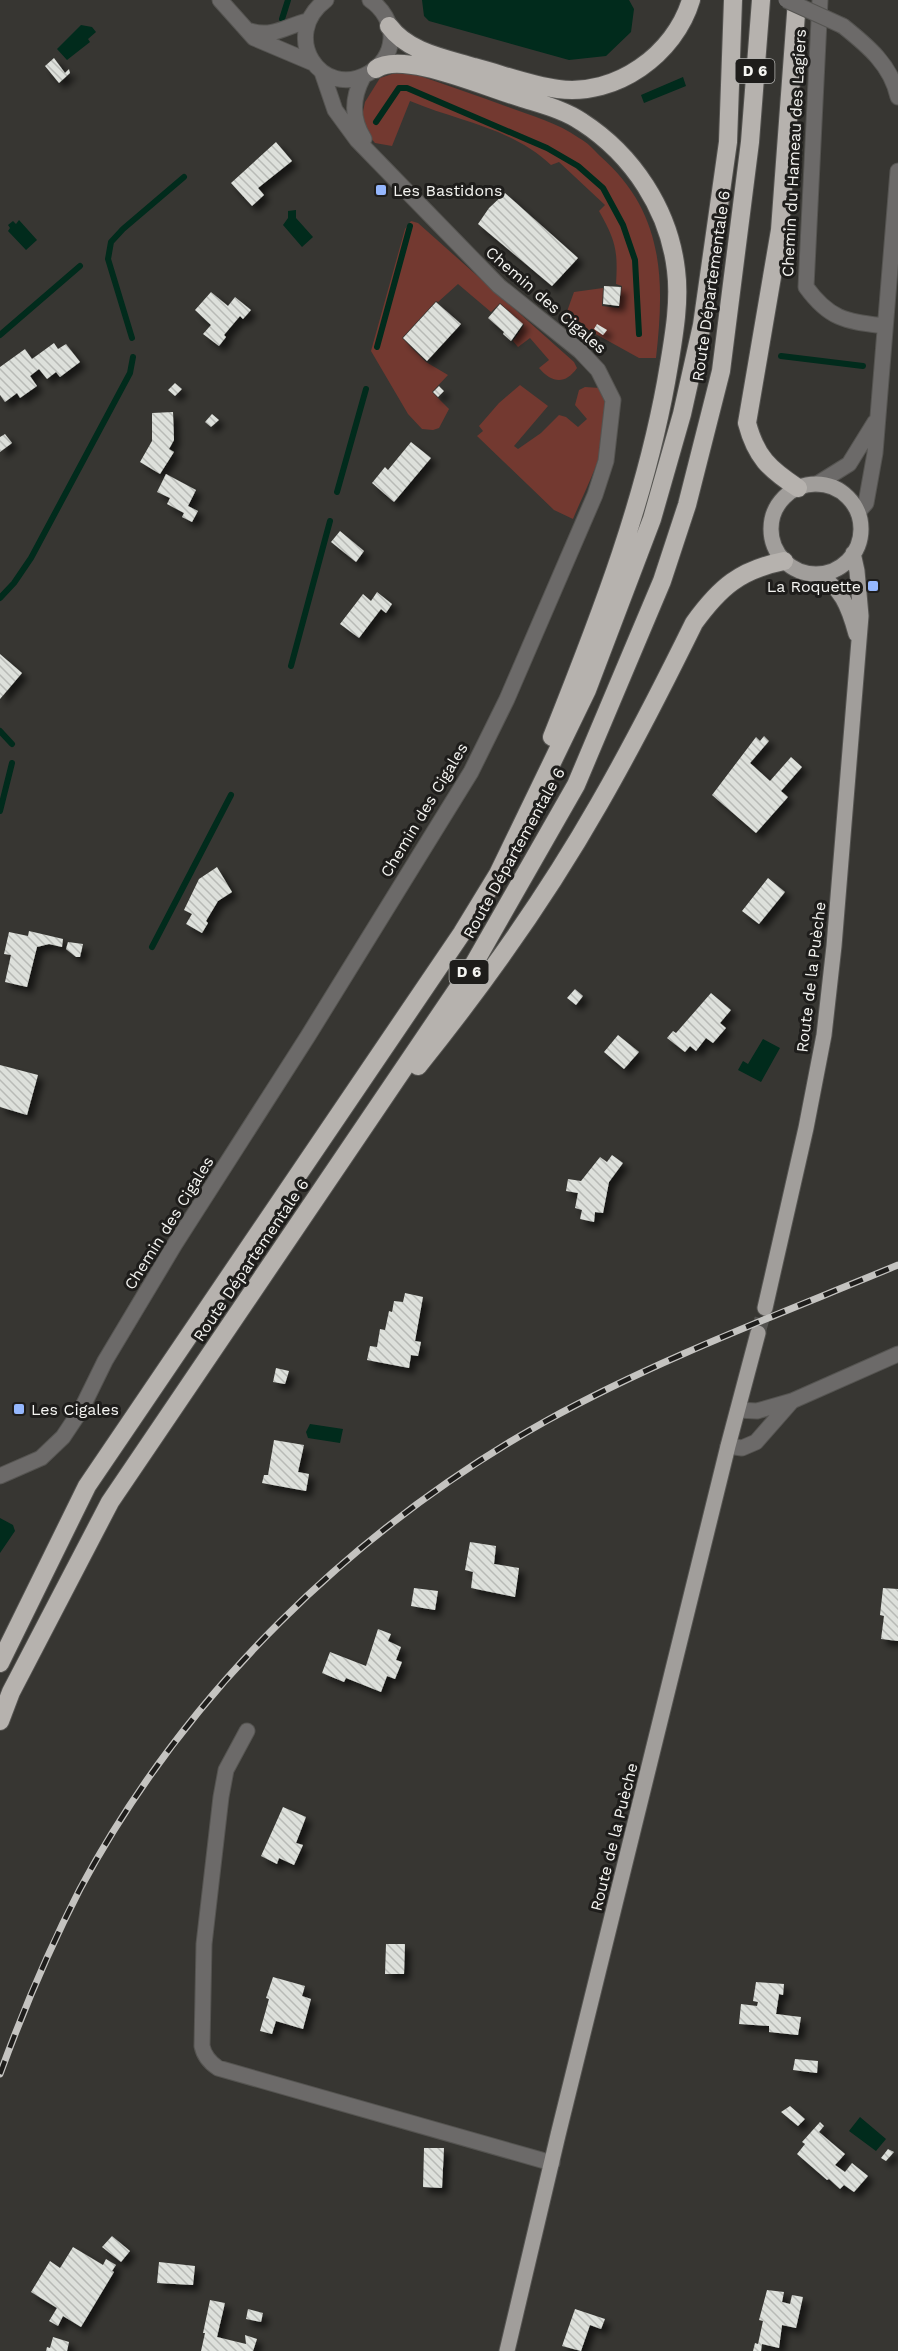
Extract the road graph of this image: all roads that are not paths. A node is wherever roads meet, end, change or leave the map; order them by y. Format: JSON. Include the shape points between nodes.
{"nodes":[{"id":1,"x":220,"y":0,"type":"edge"},
{"id":2,"x":304,"y":0,"type":"edge"},
{"id":3,"x":326,"y":0,"type":"edge"},
{"id":4,"x":370,"y":0,"type":"edge"},
{"id":5,"x":691,"y":0,"type":"edge"},
{"id":6,"x":733,"y":0,"type":"edge"},
{"id":7,"x":761,"y":0,"type":"edge"},
{"id":8,"x":786,"y":0,"type":"edge"},
{"id":9,"x":797,"y":0,"type":"edge"},
{"id":10,"x":820,"y":0,"type":"edge"},
{"id":11,"x":386,"y":13,"type":"edge"},
{"id":12,"x":308,"y":19,"type":"junction"},
{"id":13,"x":246,"y":28,"type":"junction"},
{"id":14,"x":318,"y":67,"type":"junction"},
{"id":15,"x":369,"y":73,"type":"junction"},
{"id":16,"x":898,"y":97,"type":"edge"},
{"id":17,"x":375,"y":157,"type":"junction"},
{"id":18,"x":898,"y":171,"type":"edge"},
{"id":19,"x":885,"y":326,"type":"junction"},
{"id":20,"x":876,"y":419,"type":"junction"},
{"id":21,"x":817,"y":484,"type":"junction"},
{"id":22,"x":798,"y":488,"type":"junction"},
{"id":23,"x":858,"y":512,"type":"junction"},
{"id":24,"x":854,"y":554,"type":"junction"},
{"id":25,"x":784,"y":561,"type":"junction"},
{"id":26,"x":815,"y":574,"type":"junction"},
{"id":27,"x":859,"y":645,"type":"junction"},
{"id":28,"x":498,"y":874,"type":"junction"},
{"id":29,"x":338,"y":1166,"type":"junction"},
{"id":30,"x":765,"y":1308,"type":"tunnel mouth"},
{"id":31,"x":758,"y":1333,"type":"tunnel mouth"},
{"id":32,"x":898,"y":1354,"type":"edge"},
{"id":33,"x":792,"y":1401,"type":"junction"},
{"id":34,"x":738,"y":1410,"type":"junction"},
{"id":35,"x":728,"y":1446,"type":"junction"},
{"id":36,"x":0,"y":1476,"type":"edge"},
{"id":37,"x":0,"y":1663,"type":"edge"},
{"id":38,"x":0,"y":1721,"type":"edge"},
{"id":39,"x":246,"y":1731,"type":"dead end"},
{"id":40,"x":552,"y":2163,"type":"junction"},
{"id":41,"x":507,"y":2351,"type":"edge"}],
"edges":[{"from":1,"to":13,"type":"street"},
{"from":2,"to":12,"type":"street","name":"Chemin des Cigales"},
{"from":3,"to":12,"type":"street"},
{"from":4,"to":11,"type":"street"},
{"from":5,"to":11,"type":"highway","via":[[677,32],[649,62],[607,84],[582,89],[559,89],[450,60],[405,42]]},
{"from":6,"to":28,"type":"highway","name":"Route Départementale 6","number":"D 6","via":[[728,142],[702,325],[682,414],[652,519],[587,690]]},
{"from":7,"to":29,"type":"highway","name":"Route Départementale 6","number":"D 6","via":[[750,142],[721,371],[687,505],[662,581],[576,785],[471,969]]},
{"from":8,"to":16,"type":"street","bridge":true,"via":[[843,26],[879,58],[894,81]]},
{"from":9,"to":22,"type":"highway","via":[[780,230],[747,423],[757,453],[778,475]]},
{"from":10,"to":19,"type":"street","name":"Chemin du Hameau des Lagiers","via":[[806,287],[818,304],[834,316]]},
{"from":11,"to":15,"type":"street","name":"Chemin des Cigales","via":[[389,50]]},
{"from":12,"to":13,"type":"street","via":[[282,32],[262,34]]},
{"from":12,"to":14,"type":"street","name":"Chemin des Cigales","via":[[305,43]]},
{"from":13,"to":14,"type":"street","via":[[254,38]]},
{"from":14,"to":15,"type":"street","via":[[335,78],[349,80]]},
{"from":14,"to":17,"type":"street","name":"Chemin des Cigales","via":[[335,110]]},
{"from":15,"to":17,"type":"street","name":"Chemin des Cigales","via":[[355,92],[353,113]]},
{"from":15,"to":28,"type":"highway","via":[[383,64],[403,63],[552,107],[582,121],[641,176],[664,220],[676,271],[676,321],[662,405],[643,481],[603,608]]},
{"from":17,"to":36,"type":"street","name":"Chemin des Cigales","via":[[499,286],[598,370],[613,400],[606,461],[507,699],[471,772],[175,1244],[63,1437],[41,1458]]},
{"from":18,"to":19,"type":"street"},
{"from":19,"to":20,"type":"street"},
{"from":20,"to":21,"type":"street","via":[[849,464]]},
{"from":20,"to":23,"type":"street","via":[[871,485],[866,503]]},
{"from":21,"to":22,"type":"main road"},
{"from":21,"to":23,"type":"main road","via":[[837,489]]},
{"from":22,"to":25,"type":"main road","via":[[787,495],[773,515],[772,540]]},
{"from":23,"to":24,"type":"main road","via":[[861,526]]},
{"from":24,"to":26,"type":"main road","via":[[841,567]]},
{"from":24,"to":27,"type":"main road","name":"Route de la Puèche","via":[[861,616]]},
{"from":25,"to":26,"type":"main road","via":[[798,571]]},
{"from":25,"to":29,"type":"highway","via":[[737,577],[713,597],[694,623],[599,804],[543,896],[458,1017]]},
{"from":26,"to":27,"type":"main road","name":"Route de la Puèche","via":[[828,579],[843,597]]},
{"from":27,"to":30,"type":"main road","name":"Route de la Puèche","via":[[824,1035]]},
{"from":28,"to":37,"type":"highway","name":"Route Départementale 6","number":"D 6","via":[[462,933],[87,1486]]},
{"from":29,"to":38,"type":"highway","name":"Route Départementale 6","number":"D 6","via":[[110,1502],[11,1692]]},
{"from":31,"to":34,"type":"main road","name":"Route de la Puèche"},
{"from":32,"to":33,"type":"street"},
{"from":33,"to":34,"type":"street","via":[[757,1411]]},
{"from":33,"to":35,"type":"street","via":[[756,1442],[742,1448]]},
{"from":34,"to":35,"type":"main road","name":"Route de la Puèche"},
{"from":35,"to":40,"type":"main road","name":"Route de la Puèche"},
{"from":39,"to":40,"type":"street","via":[[226,1770],[221,1797],[204,1944],[204,2055],[218,2068]]},
{"from":40,"to":41,"type":"main road","name":"Route de la Puèche"}]}
